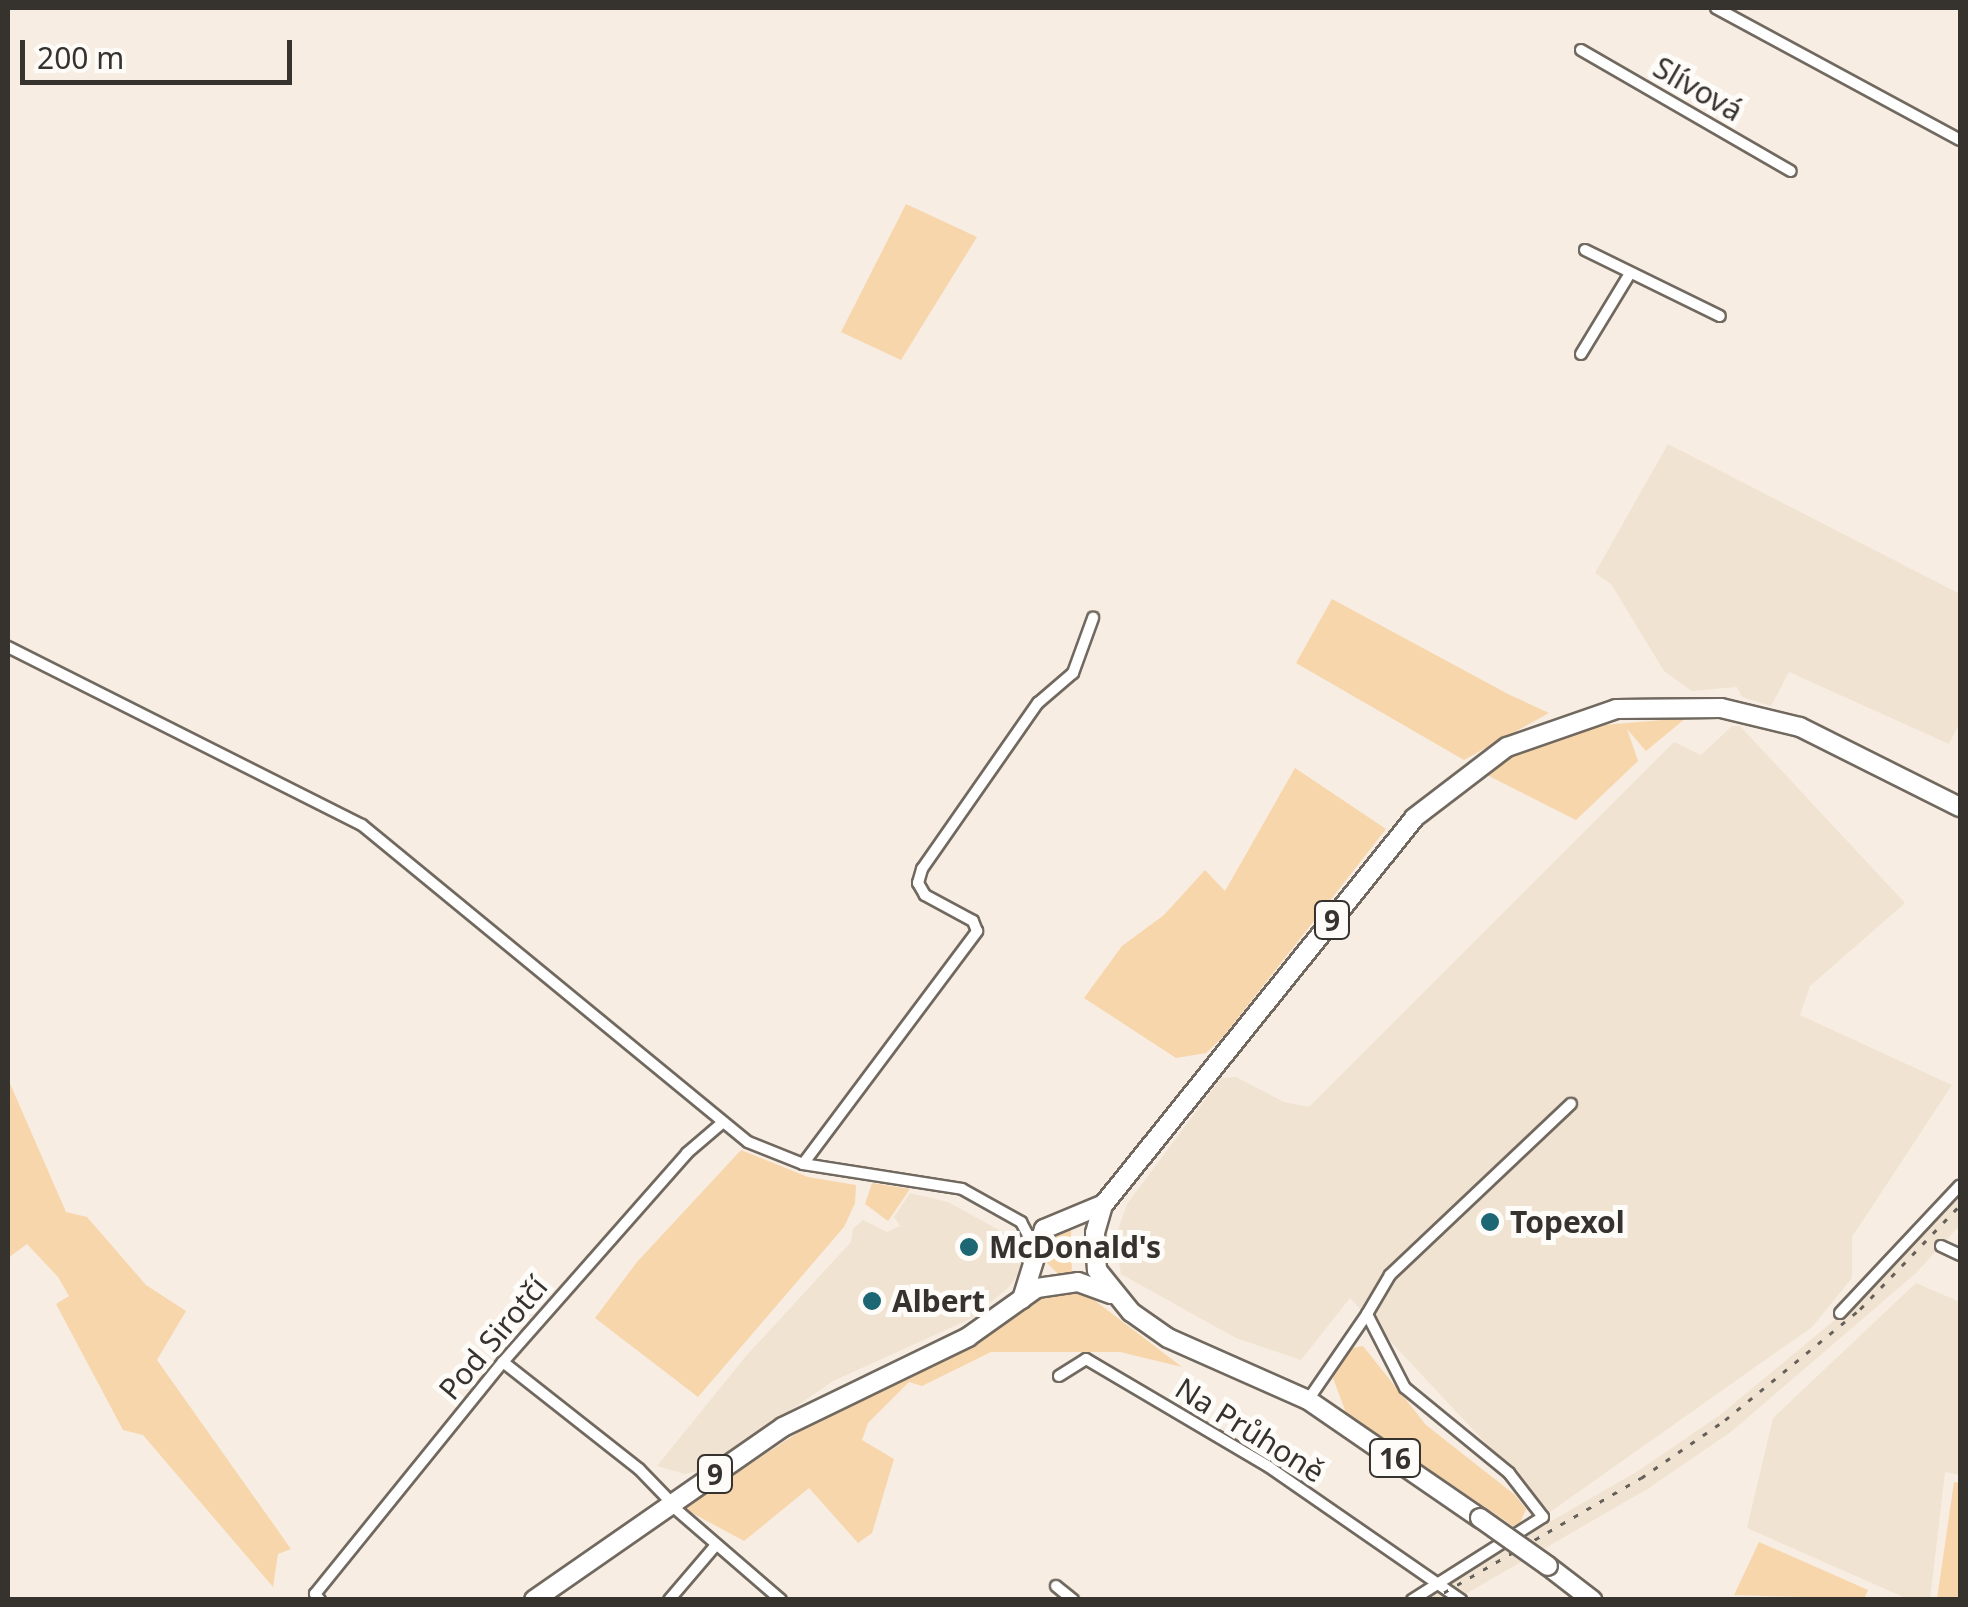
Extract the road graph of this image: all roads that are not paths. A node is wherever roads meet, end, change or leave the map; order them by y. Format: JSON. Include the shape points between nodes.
{"nodes":[{"id":1,"x":1716,"y":8,"type":"edge"},
{"id":2,"x":1581,"y":50,"type":"dead end"},
{"id":3,"x":1960,"y":140,"type":"edge"},
{"id":4,"x":1791,"y":170,"type":"dead end"},
{"id":5,"x":1584,"y":250,"type":"dead end"},
{"id":6,"x":1629,"y":275,"type":"junction"},
{"id":7,"x":1720,"y":316,"type":"dead end"},
{"id":8,"x":1581,"y":354,"type":"dead end"},
{"id":9,"x":1093,"y":618,"type":"dead end"},
{"id":10,"x":8,"y":647,"type":"edge"},
{"id":11,"x":1960,"y":807,"type":"edge"},
{"id":12,"x":1571,"y":1104,"type":"dead end"},
{"id":13,"x":720,"y":1124,"type":"junction"},
{"id":14,"x":803,"y":1164,"type":"junction"},
{"id":15,"x":1960,"y":1185,"type":"edge"},
{"id":16,"x":1104,"y":1204,"type":"junction"},
{"id":17,"x":1015,"y":1218,"type":"junction"},
{"id":18,"x":1062,"y":1222,"type":"junction"},
{"id":19,"x":1940,"y":1246,"type":"dead end"},
{"id":20,"x":1096,"y":1250,"type":"junction"},
{"id":21,"x":1035,"y":1252,"type":"junction"},
{"id":22,"x":1960,"y":1255,"type":"edge"},
{"id":23,"x":1066,"y":1282,"type":"junction"},
{"id":24,"x":1111,"y":1294,"type":"junction"},
{"id":25,"x":1022,"y":1299,"type":"junction"},
{"id":26,"x":1840,"y":1313,"type":"dead end"},
{"id":27,"x":1366,"y":1314,"type":"junction"},
{"id":28,"x":503,"y":1362,"type":"junction"},
{"id":29,"x":1059,"y":1376,"type":"dead end"},
{"id":30,"x":1308,"y":1400,"type":"junction"},
{"id":31,"x":666,"y":1498,"type":"dead end"},
{"id":32,"x":678,"y":1511,"type":"dead end"},
{"id":33,"x":716,"y":1545,"type":"junction"},
{"id":34,"x":1437,"y":1582,"type":"junction"},
{"id":35,"x":1056,"y":1586,"type":"dead end"},
{"id":36,"x":317,"y":1597,"type":"edge"},
{"id":37,"x":672,"y":1599,"type":"edge"},
{"id":38,"x":534,"y":1600,"type":"edge"},
{"id":39,"x":781,"y":1600,"type":"edge"},
{"id":40,"x":1073,"y":1600,"type":"edge"},
{"id":41,"x":1412,"y":1600,"type":"edge"},
{"id":42,"x":1461,"y":1600,"type":"edge"},
{"id":43,"x":1592,"y":1600,"type":"edge"}],
"edges":[{"from":1,"to":3,"type":"street"},
{"from":2,"to":4,"type":"street","name":"Slívová"},
{"from":5,"to":6,"type":"street"},
{"from":6,"to":7,"type":"street"},
{"from":6,"to":8,"type":"street"},
{"from":9,"to":14,"type":"street","via":[[1073,673],[1042,699],[918,883],[931,899],[973,921],[977,931]]},
{"from":10,"to":13,"type":"street","via":[[362,826]]},
{"from":11,"to":16,"type":"main road","number":"9","via":[[1820,736],[1721,708],[1620,709],[1524,738],[1470,770],[1414,818]]},
{"from":12,"to":27,"type":"street","via":[[1390,1275]]},
{"from":13,"to":14,"type":"street"},
{"from":13,"to":28,"type":"street","name":"Pod Sirotčí"},
{"from":14,"to":17,"type":"street","via":[[948,1184]]},
{"from":15,"to":26,"type":"street"},
{"from":16,"to":18,"type":"main road","number":"9"},
{"from":16,"to":20,"type":"main road","number":"9"},
{"from":17,"to":18,"type":"street"},
{"from":17,"to":21,"type":"street"},
{"from":18,"to":20,"type":"main road"},
{"from":18,"to":21,"type":"main road","number":"9"},
{"from":19,"to":22,"type":"street"},
{"from":20,"to":23,"type":"main road","number":"9","via":[[1087,1274]]},
{"from":20,"to":24,"type":"main road","number":"16"},
{"from":21,"to":23,"type":"main road","via":[[1044,1274]]},
{"from":21,"to":25,"type":"main road","number":"9"},
{"from":23,"to":24,"type":"main road","number":"16"},
{"from":23,"to":25,"type":"main road","number":"9"},
{"from":24,"to":30,"type":"main road","number":"16","via":[[1168,1338]]},
{"from":25,"to":38,"type":"main road","number":"9","via":[[968,1337],[783,1427]]},
{"from":27,"to":30,"type":"street"},
{"from":27,"to":34,"type":"street","via":[[1404,1388],[1509,1473],[1543,1518]]},
{"from":28,"to":31,"type":"street"},
{"from":28,"to":36,"type":"street","name":"Pod Sirotčí"},
{"from":29,"to":34,"type":"street","name":"Na Průhoně","via":[[1086,1360],[1269,1468]]},
{"from":30,"to":43,"type":"main road","number":"16","bridge":true},
{"from":32,"to":33,"type":"street"},
{"from":33,"to":37,"type":"street"},
{"from":33,"to":39,"type":"street"},
{"from":34,"to":41,"type":"street"},
{"from":34,"to":42,"type":"street","name":"Na Průhoně"},
{"from":35,"to":40,"type":"street"}]}
